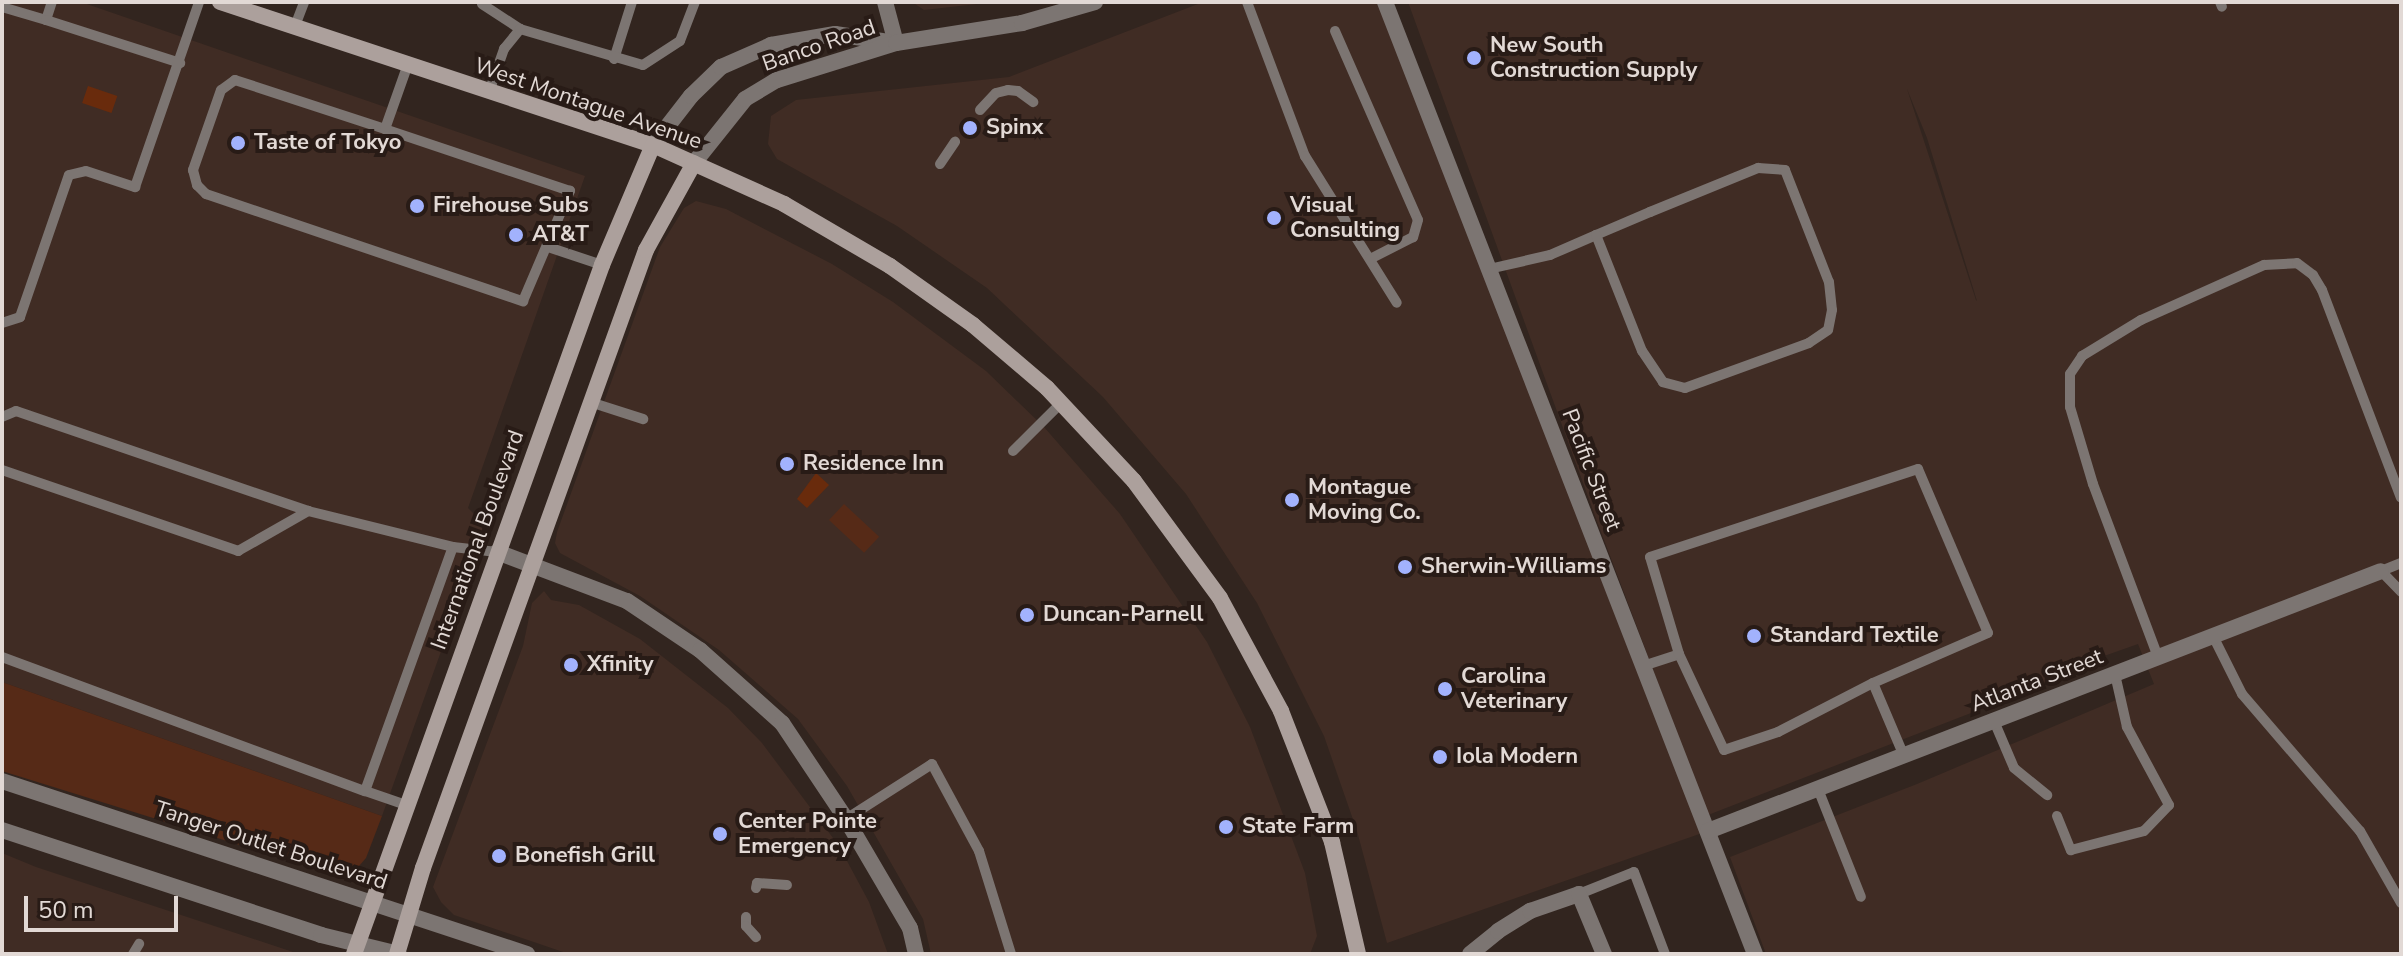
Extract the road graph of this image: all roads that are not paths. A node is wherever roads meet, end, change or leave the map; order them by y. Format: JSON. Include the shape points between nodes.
{"nodes":[{"id":1,"x":52,"y":2,"type":"edge"},
{"id":2,"x":199,"y":2,"type":"edge"},
{"id":3,"x":220,"y":2,"type":"edge"},
{"id":4,"x":304,"y":2,"type":"edge"},
{"id":5,"x":632,"y":2,"type":"edge"},
{"id":6,"x":695,"y":2,"type":"edge"},
{"id":7,"x":885,"y":2,"type":"edge"},
{"id":8,"x":1095,"y":2,"type":"edge"},
{"id":9,"x":1247,"y":2,"type":"edge"},
{"id":10,"x":1385,"y":2,"type":"edge"},
{"id":11,"x":482,"y":4,"type":"edge"},
{"id":12,"x":2,"y":7,"type":"edge"},
{"id":13,"x":46,"y":20,"type":"junction"},
{"id":14,"x":295,"y":26,"type":"junction"},
{"id":15,"x":520,"y":29,"type":"junction"},
{"id":16,"x":1335,"y":31,"type":"dead end"},
{"id":17,"x":896,"y":43,"type":"junction"},
{"id":18,"x":614,"y":59,"type":"junction"},
{"id":19,"x":180,"y":63,"type":"junction"},
{"id":20,"x":408,"y":64,"type":"junction"},
{"id":21,"x":489,"y":92,"type":"junction"},
{"id":22,"x":1033,"y":102,"type":"dead end"},
{"id":23,"x":980,"y":110,"type":"dead end"},
{"id":24,"x":385,"y":129,"type":"junction"},
{"id":25,"x":955,"y":142,"type":"dead end"},
{"id":26,"x":653,"y":145,"type":"junction"},
{"id":27,"x":694,"y":163,"type":"junction"},
{"id":28,"x":940,"y":164,"type":"dead end"},
{"id":29,"x":1596,"y":235,"type":"junction"},
{"id":30,"x":548,"y":247,"type":"junction"},
{"id":31,"x":1370,"y":259,"type":"junction"},
{"id":32,"x":602,"y":265,"type":"junction"},
{"id":33,"x":1489,"y":269,"type":"junction"},
{"id":34,"x":1397,"y":303,"type":"dead end"},
{"id":35,"x":2,"y":323,"type":"edge"},
{"id":36,"x":590,"y":402,"type":"junction"},
{"id":37,"x":1061,"y":403,"type":"junction"},
{"id":38,"x":2,"y":417,"type":"edge"},
{"id":39,"x":643,"y":419,"type":"dead end"},
{"id":40,"x":1013,"y":451,"type":"dead end"},
{"id":41,"x":2,"y":470,"type":"edge"},
{"id":42,"x":2401,"y":498,"type":"edge"},
{"id":43,"x":308,"y":511,"type":"junction"},
{"id":44,"x":453,"y":547,"type":"junction"},
{"id":45,"x":497,"y":552,"type":"junction"},
{"id":46,"x":2401,"y":563,"type":"edge"},
{"id":47,"x":531,"y":564,"type":"junction"},
{"id":48,"x":2381,"y":571,"type":"junction"},
{"id":49,"x":2401,"y":592,"type":"edge"},
{"id":50,"x":2213,"y":636,"type":"junction"},
{"id":51,"x":1679,"y":654,"type":"junction"},
{"id":52,"x":2,"y":657,"type":"edge"},
{"id":53,"x":2158,"y":657,"type":"junction"},
{"id":54,"x":1643,"y":666,"type":"junction"},
{"id":55,"x":2115,"y":674,"type":"junction"},
{"id":56,"x":1873,"y":683,"type":"junction"},
{"id":57,"x":1994,"y":721,"type":"junction"},
{"id":58,"x":1904,"y":756,"type":"junction"},
{"id":59,"x":2,"y":781,"type":"edge"},
{"id":60,"x":1818,"y":789,"type":"junction"},
{"id":61,"x":365,"y":791,"type":"junction"},
{"id":62,"x":2047,"y":795,"type":"dead end"},
{"id":63,"x":406,"y":805,"type":"junction"},
{"id":64,"x":2057,"y":816,"type":"dead end"},
{"id":65,"x":846,"y":819,"type":"junction"},
{"id":66,"x":2,"y":830,"type":"edge"},
{"id":67,"x":1708,"y":831,"type":"junction"},
{"id":68,"x":787,"y":885,"type":"dead end"},
{"id":69,"x":756,"y":888,"type":"dead end"},
{"id":70,"x":1579,"y":894,"type":"junction"},
{"id":71,"x":1861,"y":897,"type":"dead end"},
{"id":72,"x":372,"y":902,"type":"junction"},
{"id":73,"x":2401,"y":903,"type":"edge"},
{"id":74,"x":407,"y":913,"type":"junction"},
{"id":75,"x":746,"y":917,"type":"dead end"},
{"id":76,"x":756,"y":937,"type":"dead end"},
{"id":77,"x":356,"y":948,"type":"edge"},
{"id":78,"x":1473,"y":953,"type":"edge"},
{"id":79,"x":398,"y":954,"type":"edge"},
{"id":80,"x":527,"y":954,"type":"edge"},
{"id":81,"x":916,"y":954,"type":"edge"},
{"id":82,"x":1011,"y":954,"type":"edge"},
{"id":83,"x":1358,"y":954,"type":"edge"},
{"id":84,"x":1604,"y":954,"type":"edge"},
{"id":85,"x":1665,"y":954,"type":"edge"},
{"id":86,"x":1755,"y":954,"type":"edge"}],
"edges":[{"from":1,"to":13,"type":"lane"},
{"from":2,"to":19,"type":"lane"},
{"from":3,"to":14,"type":"main road","name":"West Montague Avenue"},
{"from":4,"to":14,"type":"lane"},
{"from":5,"to":18,"type":"lane"},
{"from":6,"to":18,"type":"lane","via":[[680,41],[643,65]]},
{"from":7,"to":17,"type":"street"},
{"from":8,"to":17,"type":"street","name":"Banco Road","via":[[1022,23]]},
{"from":9,"to":31,"type":"lane","via":[[1305,156]]},
{"from":10,"to":33,"type":"street","name":"Pacific Street"},
{"from":11,"to":15,"type":"lane"},
{"from":12,"to":13,"type":"lane"},
{"from":13,"to":19,"type":"lane"},
{"from":14,"to":20,"type":"main road","name":"West Montague Avenue"},
{"from":15,"to":18,"type":"lane"},
{"from":15,"to":21,"type":"lane","via":[[504,49]]},
{"from":16,"to":31,"type":"lane","via":[[1418,220],[1413,237]]},
{"from":17,"to":26,"type":"street","name":"Banco Road","via":[[835,34],[771,45],[721,67]]},
{"from":17,"to":27,"type":"street","name":"Banco Road","via":[[766,86],[745,99]]},
{"from":19,"to":35,"type":"lane","via":[[135,187],[86,171],[69,175],[20,317]]},
{"from":20,"to":21,"type":"main road","name":"West Montague Avenue"},
{"from":20,"to":24,"type":"lane"},
{"from":21,"to":26,"type":"main road","name":"West Montague Avenue"},
{"from":22,"to":23,"type":"lane","via":[[1008,90],[996,93]]},
{"from":24,"to":30,"type":"lane","via":[[570,191]]},
{"from":24,"to":30,"type":"lane","via":[[235,80],[221,90],[193,170],[206,194],[523,301]]},
{"from":25,"to":28,"type":"lane"},
{"from":26,"to":27,"type":"main road","name":"West Montague Avenue"},
{"from":26,"to":32,"type":"main road","name":"International Boulevard"},
{"from":27,"to":36,"type":"main road","via":[[646,250]]},
{"from":27,"to":37,"type":"main road","name":"West Montague Avenue","via":[[784,204],[890,266],[973,325]]},
{"from":29,"to":29,"type":"lane","via":[[1758,168],[1785,170],[1829,282],[1828,330],[1809,343],[1685,388],[1663,382],[1642,351]]},
{"from":29,"to":33,"type":"lane","via":[[1550,255]]},
{"from":30,"to":32,"type":"lane"},
{"from":31,"to":34,"type":"lane"},
{"from":32,"to":45,"type":"main road","name":"International Boulevard"},
{"from":33,"to":54,"type":"street","name":"Pacific Street"},
{"from":36,"to":39,"type":"lane"},
{"from":36,"to":47,"type":"main road"},
{"from":37,"to":40,"type":"lane"},
{"from":37,"to":83,"type":"main road","name":"West Montague Avenue","via":[[1134,481],[1220,598],[1281,711],[1332,842]]},
{"from":38,"to":43,"type":"lane","via":[[16,411]]},
{"from":41,"to":43,"type":"lane","via":[[238,551]]},
{"from":42,"to":53,"type":"lane","via":[[2322,290],[2297,263],[2264,265],[2141,320],[2082,356],[2070,374],[2070,407]]},
{"from":43,"to":44,"type":"lane"},
{"from":44,"to":45,"type":"lane"},
{"from":44,"to":61,"type":"lane"},
{"from":45,"to":47,"type":"street"},
{"from":45,"to":63,"type":"main road","name":"International Boulevard"},
{"from":46,"to":48,"type":"lane"},
{"from":47,"to":65,"type":"street","via":[[627,601],[700,650],[782,723]]},
{"from":47,"to":74,"type":"main road"},
{"from":48,"to":49,"type":"lane"},
{"from":48,"to":50,"type":"street","name":"Atlanta Street"},
{"from":50,"to":53,"type":"street","name":"Atlanta Street"},
{"from":50,"to":73,"type":"lane","via":[[2242,694],[2360,831]]},
{"from":51,"to":54,"type":"lane"},
{"from":51,"to":56,"type":"lane","via":[[1724,750],[1778,732]]},
{"from":51,"to":56,"type":"lane","via":[[1650,557],[1918,469],[1988,633]]},
{"from":52,"to":61,"type":"lane"},
{"from":53,"to":55,"type":"street","name":"Atlanta Street"},
{"from":54,"to":67,"type":"street","name":"Pacific Street"},
{"from":55,"to":57,"type":"street","name":"Atlanta Street"},
{"from":55,"to":64,"type":"lane","via":[[2127,727],[2169,805],[2144,831],[2071,850]]},
{"from":56,"to":58,"type":"lane"},
{"from":57,"to":58,"type":"street","name":"Atlanta Street"},
{"from":57,"to":62,"type":"lane","via":[[2014,768]]},
{"from":58,"to":60,"type":"street","name":"Atlanta Street"},
{"from":59,"to":72,"type":"street","name":"Tanger Outlet Boulevard"},
{"from":60,"to":67,"type":"street","name":"Atlanta Street"},
{"from":60,"to":71,"type":"lane"},
{"from":61,"to":63,"type":"lane"},
{"from":63,"to":72,"type":"main road","name":"International Boulevard"},
{"from":65,"to":81,"type":"street","via":[[910,928]]},
{"from":65,"to":82,"type":"lane","via":[[932,764],[979,851]]},
{"from":66,"to":77,"type":"street"},
{"from":67,"to":86,"type":"street","name":"Pacific Street"},
{"from":68,"to":69,"type":"lane","via":[[757,883]]},
{"from":70,"to":78,"type":"street","via":[[1530,911]]},
{"from":70,"to":84,"type":"street"},
{"from":70,"to":85,"type":"lane","via":[[1634,872]]},
{"from":72,"to":74,"type":"street","name":"Tanger Outlet Boulevard"},
{"from":72,"to":77,"type":"main road","name":"International Boulevard"},
{"from":74,"to":79,"type":"main road"},
{"from":74,"to":80,"type":"street","name":"Tanger Outlet Boulevard"},
{"from":75,"to":76,"type":"lane","via":[[746,926]]},
{"from":77,"to":79,"type":"street"}]}
